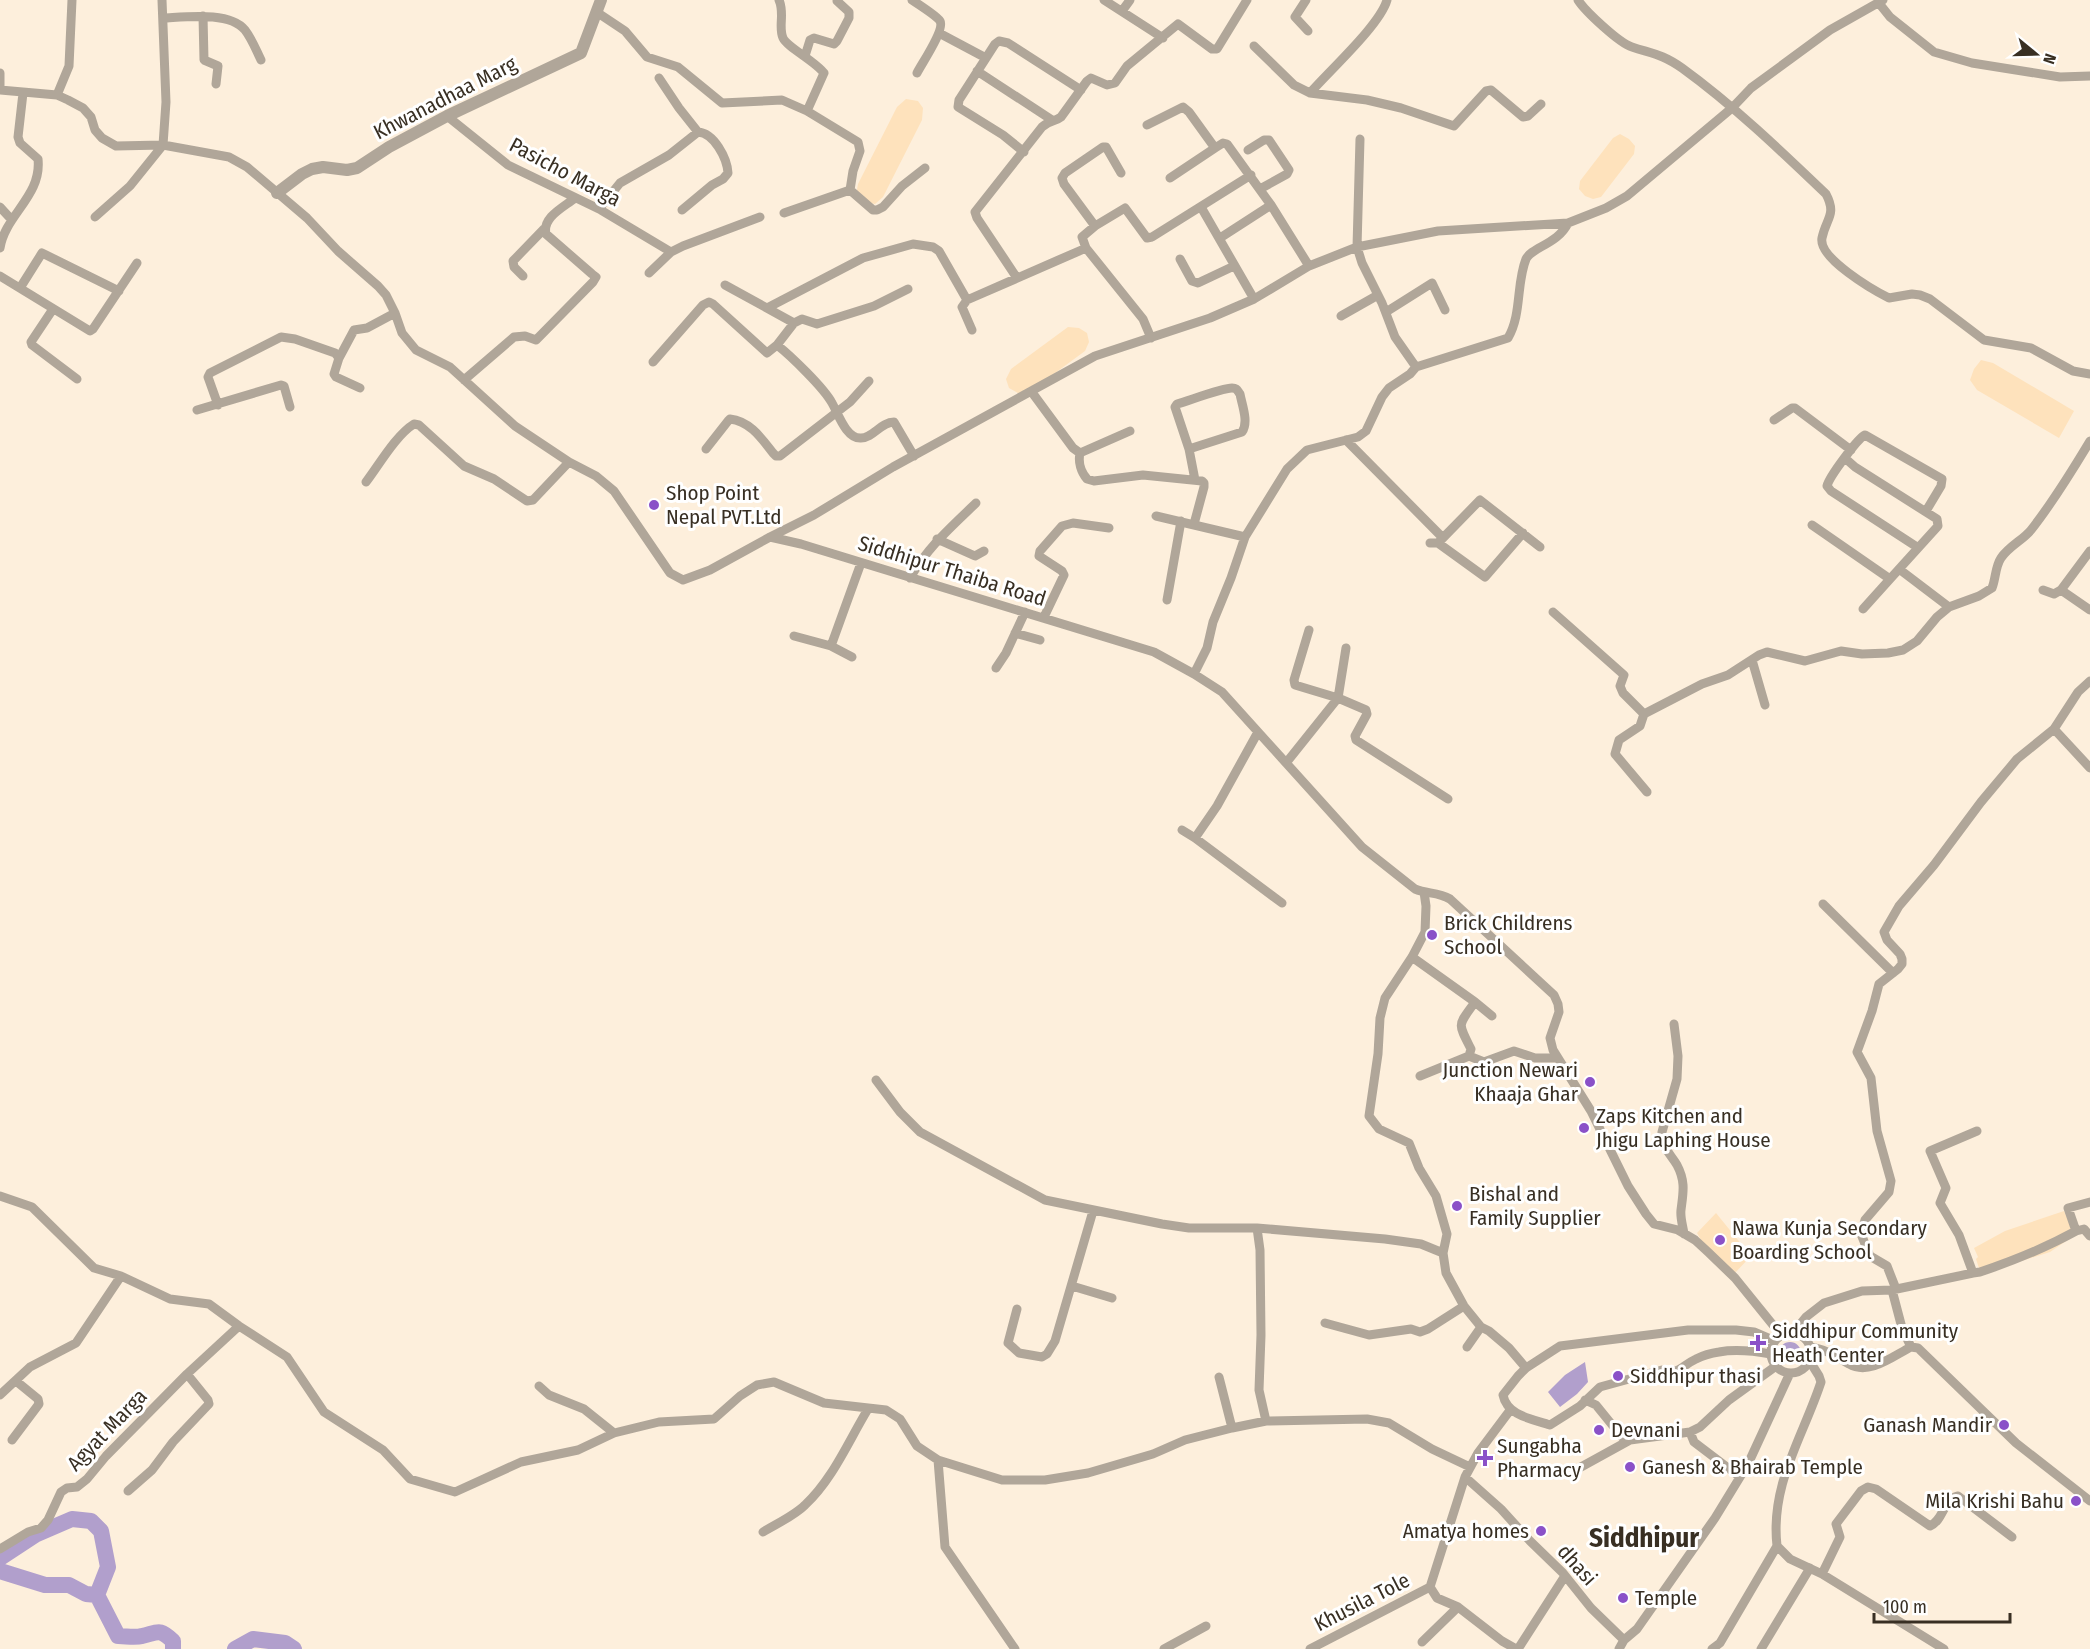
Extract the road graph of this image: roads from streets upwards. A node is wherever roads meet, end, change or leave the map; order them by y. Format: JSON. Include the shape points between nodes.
{"nodes":[{"id":1,"x":72,"y":0,"type":"edge"},
{"id":2,"x":162,"y":0,"type":"edge"},
{"id":3,"x":601,"y":0,"type":"edge"},
{"id":4,"x":779,"y":0,"type":"edge"},
{"id":5,"x":912,"y":0,"type":"edge"},
{"id":6,"x":1104,"y":0,"type":"edge"},
{"id":7,"x":1130,"y":0,"type":"edge"},
{"id":8,"x":1247,"y":0,"type":"edge"},
{"id":9,"x":1306,"y":0,"type":"edge"},
{"id":10,"x":1386,"y":0,"type":"edge"},
{"id":11,"x":1578,"y":0,"type":"edge"},
{"id":12,"x":837,"y":1,"type":"edge"},
{"id":13,"x":1877,"y":1,"type":"edge"},
{"id":14,"x":1122,"y":11,"type":"junction"},
{"id":15,"x":598,"y":13,"type":"junction"},
{"id":16,"x":202,"y":16,"type":"junction"},
{"id":17,"x":163,"y":18,"type":"junction"},
{"id":18,"x":1308,"y":31,"type":"dead end"},
{"id":19,"x":939,"y":33,"type":"junction"},
{"id":20,"x":1162,"y":38,"type":"junction"},
{"id":21,"x":1254,"y":46,"type":"dead end"},
{"id":22,"x":805,"y":56,"type":"junction"},
{"id":23,"x":986,"y":58,"type":"junction"},
{"id":24,"x":261,"y":60,"type":"dead end"},
{"id":25,"x":977,"y":71,"type":"junction"},
{"id":26,"x":0,"y":73,"type":"edge"},
{"id":27,"x":917,"y":73,"type":"dead end"},
{"id":28,"x":2090,"y":76,"type":"edge"},
{"id":29,"x":659,"y":78,"type":"dead end"},
{"id":30,"x":216,"y":84,"type":"dead end"},
{"id":31,"x":1081,"y":90,"type":"junction"},
{"id":32,"x":23,"y":93,"type":"junction"},
{"id":33,"x":1310,"y":93,"type":"junction"},
{"id":34,"x":57,"y":95,"type":"junction"},
{"id":35,"x":1541,"y":104,"type":"dead end"},
{"id":36,"x":1732,"y":108,"type":"junction"},
{"id":37,"x":807,"y":111,"type":"junction"},
{"id":38,"x":447,"y":116,"type":"junction"},
{"id":39,"x":1052,"y":120,"type":"junction"},
{"id":40,"x":1147,"y":125,"type":"dead end"},
{"id":41,"x":698,"y":132,"type":"junction"},
{"id":42,"x":1360,"y":139,"type":"dead end"},
{"id":43,"x":163,"y":145,"type":"junction"},
{"id":44,"x":1215,"y":147,"type":"junction"},
{"id":45,"x":1248,"y":150,"type":"dead end"},
{"id":46,"x":1024,"y":152,"type":"junction"},
{"id":47,"x":925,"y":168,"type":"dead end"},
{"id":48,"x":1121,"y":173,"type":"dead end"},
{"id":49,"x":1251,"y":175,"type":"junction"},
{"id":50,"x":1170,"y":178,"type":"dead end"},
{"id":51,"x":1260,"y":189,"type":"junction"},
{"id":52,"x":850,"y":190,"type":"junction"},
{"id":53,"x":277,"y":193,"type":"junction"},
{"id":54,"x":575,"y":198,"type":"junction"},
{"id":55,"x":1271,"y":206,"type":"junction"},
{"id":56,"x":0,"y":207,"type":"edge"},
{"id":57,"x":1201,"y":207,"type":"junction"},
{"id":58,"x":599,"y":209,"type":"junction"},
{"id":59,"x":682,"y":210,"type":"dead end"},
{"id":60,"x":784,"y":213,"type":"dead end"},
{"id":61,"x":95,"y":217,"type":"dead end"},
{"id":62,"x":760,"y":217,"type":"dead end"},
{"id":63,"x":11,"y":219,"type":"junction"},
{"id":64,"x":1568,"y":223,"type":"junction"},
{"id":65,"x":1095,"y":225,"type":"junction"},
{"id":66,"x":544,"y":229,"type":"junction"},
{"id":67,"x":1220,"y":238,"type":"junction"},
{"id":68,"x":1357,"y":247,"type":"junction"},
{"id":69,"x":0,"y":248,"type":"edge"},
{"id":70,"x":1086,"y":248,"type":"junction"},
{"id":71,"x":671,"y":252,"type":"junction"},
{"id":72,"x":1180,"y":259,"type":"dead end"},
{"id":73,"x":137,"y":264,"type":"dead end"},
{"id":74,"x":1309,"y":266,"type":"junction"},
{"id":75,"x":1234,"y":267,"type":"junction"},
{"id":76,"x":649,"y":273,"type":"dead end"},
{"id":77,"x":0,"y":276,"type":"edge"},
{"id":78,"x":523,"y":276,"type":"dead end"},
{"id":79,"x":1017,"y":278,"type":"junction"},
{"id":80,"x":725,"y":285,"type":"dead end"},
{"id":81,"x":20,"y":288,"type":"junction"},
{"id":82,"x":908,"y":289,"type":"dead end"},
{"id":83,"x":118,"y":291,"type":"junction"},
{"id":84,"x":1378,"y":295,"type":"junction"},
{"id":85,"x":1254,"y":299,"type":"junction"},
{"id":86,"x":967,"y":300,"type":"junction"},
{"id":87,"x":769,"y":307,"type":"junction"},
{"id":88,"x":53,"y":309,"type":"junction"},
{"id":89,"x":1445,"y":310,"type":"dead end"},
{"id":90,"x":1386,"y":312,"type":"junction"},
{"id":91,"x":395,"y":313,"type":"junction"},
{"id":92,"x":1341,"y":316,"type":"dead end"},
{"id":93,"x":794,"y":323,"type":"junction"},
{"id":94,"x":972,"y":330,"type":"dead end"},
{"id":95,"x":1151,"y":338,"type":"junction"},
{"id":96,"x":777,"y":345,"type":"junction"},
{"id":97,"x":339,"y":358,"type":"junction"},
{"id":98,"x":653,"y":362,"type":"dead end"},
{"id":99,"x":1416,"y":367,"type":"junction"},
{"id":100,"x":2090,"y":374,"type":"edge"},
{"id":101,"x":77,"y":379,"type":"dead end"},
{"id":102,"x":464,"y":380,"type":"junction"},
{"id":103,"x":869,"y":381,"type":"dead end"},
{"id":104,"x":360,"y":387,"type":"dead end"},
{"id":105,"x":1031,"y":391,"type":"junction"},
{"id":106,"x":218,"y":405,"type":"junction"},
{"id":107,"x":290,"y":407,"type":"dead end"},
{"id":108,"x":198,"y":410,"type":"dead end"},
{"id":109,"x":837,"y":412,"type":"junction"},
{"id":110,"x":1774,"y":420,"type":"dead end"},
{"id":111,"x":1130,"y":431,"type":"dead end"},
{"id":112,"x":1346,"y":440,"type":"junction"},
{"id":113,"x":2090,"y":441,"type":"edge"},
{"id":114,"x":706,"y":449,"type":"dead end"},
{"id":115,"x":1189,"y":449,"type":"junction"},
{"id":116,"x":1851,"y":450,"type":"junction"},
{"id":117,"x":1080,"y":453,"type":"junction"},
{"id":118,"x":914,"y":456,"type":"junction"},
{"id":119,"x":1846,"y":459,"type":"junction"},
{"id":120,"x":568,"y":462,"type":"junction"},
{"id":121,"x":1195,"y":480,"type":"junction"},
{"id":122,"x":366,"y":482,"type":"dead end"},
{"id":123,"x":976,"y":503,"type":"dead end"},
{"id":124,"x":1926,"y":511,"type":"junction"},
{"id":125,"x":1156,"y":516,"type":"dead end"},
{"id":126,"x":1181,"y":521,"type":"junction"},
{"id":127,"x":1194,"y":524,"type":"junction"},
{"id":128,"x":1812,"y":525,"type":"dead end"},
{"id":129,"x":1109,"y":528,"type":"dead end"},
{"id":130,"x":1523,"y":533,"type":"junction"},
{"id":131,"x":770,"y":537,"type":"junction"},
{"id":132,"x":1245,"y":537,"type":"junction"},
{"id":133,"x":937,"y":539,"type":"junction"},
{"id":134,"x":1437,"y":541,"type":"junction"},
{"id":135,"x":1540,"y":547,"type":"dead end"},
{"id":136,"x":1917,"y":548,"type":"junction"},
{"id":137,"x":984,"y":551,"type":"dead end"},
{"id":138,"x":2090,"y":552,"type":"edge"},
{"id":139,"x":861,"y":563,"type":"junction"},
{"id":140,"x":1899,"y":569,"type":"junction"},
{"id":141,"x":910,"y":578,"type":"junction"},
{"id":142,"x":1890,"y":579,"type":"junction"},
{"id":143,"x":2043,"y":590,"type":"dead end"},
{"id":144,"x":2061,"y":590,"type":"junction"},
{"id":145,"x":1167,"y":600,"type":"dead end"},
{"id":146,"x":1949,"y":607,"type":"junction"},
{"id":147,"x":1863,"y":609,"type":"dead end"},
{"id":148,"x":2090,"y":610,"type":"edge"},
{"id":149,"x":1025,"y":612,"type":"junction"},
{"id":150,"x":1553,"y":612,"type":"dead end"},
{"id":151,"x":1044,"y":617,"type":"junction"},
{"id":152,"x":1309,"y":630,"type":"dead end"},
{"id":153,"x":1015,"y":633,"type":"junction"},
{"id":154,"x":794,"y":636,"type":"dead end"},
{"id":155,"x":1040,"y":640,"type":"dead end"},
{"id":156,"x":831,"y":646,"type":"junction"},
{"id":157,"x":1346,"y":648,"type":"dead end"},
{"id":158,"x":852,"y":657,"type":"dead end"},
{"id":159,"x":1752,"y":660,"type":"junction"},
{"id":160,"x":996,"y":668,"type":"dead end"},
{"id":161,"x":1194,"y":674,"type":"junction"},
{"id":162,"x":2090,"y":681,"type":"edge"},
{"id":163,"x":1338,"y":698,"type":"junction"},
{"id":164,"x":1765,"y":705,"type":"dead end"},
{"id":165,"x":1644,"y":714,"type":"junction"},
{"id":166,"x":2054,"y":729,"type":"junction"},
{"id":167,"x":1258,"y":732,"type":"junction"},
{"id":168,"x":1286,"y":763,"type":"junction"},
{"id":169,"x":2090,"y":768,"type":"edge"},
{"id":170,"x":1647,"y":792,"type":"dead end"},
{"id":171,"x":1448,"y":798,"type":"dead end"},
{"id":172,"x":1182,"y":830,"type":"dead end"},
{"id":173,"x":1195,"y":838,"type":"junction"},
{"id":174,"x":1424,"y":892,"type":"junction"},
{"id":175,"x":1282,"y":903,"type":"dead end"},
{"id":176,"x":1823,"y":904,"type":"dead end"},
{"id":177,"x":1412,"y":957,"type":"junction"},
{"id":178,"x":1893,"y":973,"type":"junction"},
{"id":179,"x":1475,"y":1002,"type":"junction"},
{"id":180,"x":1492,"y":1016,"type":"dead end"},
{"id":181,"x":1674,"y":1024,"type":"dead end"},
{"id":182,"x":1469,"y":1056,"type":"junction"},
{"id":183,"x":1556,"y":1058,"type":"junction"},
{"id":184,"x":1420,"y":1076,"type":"dead end"},
{"id":185,"x":876,"y":1080,"type":"dead end"},
{"id":186,"x":1977,"y":1131,"type":"dead end"},
{"id":187,"x":0,"y":1196,"type":"edge"},
{"id":188,"x":2090,"y":1202,"type":"edge"},
{"id":189,"x":1093,"y":1211,"type":"junction"},
{"id":190,"x":1257,"y":1228,"type":"junction"},
{"id":191,"x":2076,"y":1231,"type":"junction"},
{"id":192,"x":1684,"y":1234,"type":"junction"},
{"id":193,"x":2090,"y":1236,"type":"edge"},
{"id":194,"x":1443,"y":1253,"type":"junction"},
{"id":195,"x":1973,"y":1272,"type":"junction"},
{"id":196,"x":121,"y":1276,"type":"junction"},
{"id":197,"x":1072,"y":1286,"type":"junction"},
{"id":198,"x":1894,"y":1289,"type":"junction"},
{"id":199,"x":1112,"y":1298,"type":"dead end"},
{"id":200,"x":1464,"y":1306,"type":"junction"},
{"id":201,"x":1017,"y":1309,"type":"dead end"},
{"id":202,"x":1325,"y":1323,"type":"dead end"},
{"id":203,"x":239,"y":1326,"type":"junction"},
{"id":204,"x":1481,"y":1327,"type":"junction"},
{"id":205,"x":1793,"y":1333,"type":"junction"},
{"id":206,"x":1778,"y":1338,"type":"junction"},
{"id":207,"x":1467,"y":1347,"type":"dead end"},
{"id":208,"x":1810,"y":1347,"type":"junction"},
{"id":209,"x":1911,"y":1347,"type":"junction"},
{"id":210,"x":1771,"y":1354,"type":"junction"},
{"id":211,"x":1809,"y":1360,"type":"junction"},
{"id":212,"x":1776,"y":1366,"type":"junction"},
{"id":213,"x":1526,"y":1368,"type":"junction"},
{"id":214,"x":1790,"y":1373,"type":"junction"},
{"id":215,"x":187,"y":1374,"type":"junction"},
{"id":216,"x":1219,"y":1377,"type":"dead end"},
{"id":217,"x":16,"y":1380,"type":"junction"},
{"id":218,"x":539,"y":1386,"type":"dead end"},
{"id":219,"x":0,"y":1395,"type":"edge"},
{"id":220,"x":1586,"y":1400,"type":"junction"},
{"id":221,"x":868,"y":1409,"type":"junction"},
{"id":222,"x":1511,"y":1409,"type":"junction"},
{"id":223,"x":1266,"y":1422,"type":"junction"},
{"id":224,"x":1232,"y":1428,"type":"junction"},
{"id":225,"x":1690,"y":1432,"type":"junction"},
{"id":226,"x":614,"y":1433,"type":"junction"},
{"id":227,"x":12,"y":1440,"type":"dead end"},
{"id":228,"x":1626,"y":1442,"type":"junction"},
{"id":229,"x":938,"y":1460,"type":"junction"},
{"id":230,"x":1470,"y":1467,"type":"junction"},
{"id":231,"x":1581,"y":1467,"type":"dead end"},
{"id":232,"x":1466,"y":1476,"type":"junction"},
{"id":233,"x":1740,"y":1478,"type":"junction"},
{"id":234,"x":128,"y":1491,"type":"dead end"},
{"id":235,"x":2090,"y":1501,"type":"edge"},
{"id":236,"x":762,"y":1532,"type":"dead end"},
{"id":237,"x":2012,"y":1537,"type":"dead end"},
{"id":238,"x":1777,"y":1546,"type":"junction"},
{"id":239,"x":0,"y":1549,"type":"edge"},
{"id":240,"x":1810,"y":1568,"type":"junction"},
{"id":241,"x":1822,"y":1574,"type":"junction"},
{"id":242,"x":1566,"y":1577,"type":"junction"},
{"id":243,"x":1430,"y":1587,"type":"junction"},
{"id":244,"x":1458,"y":1607,"type":"junction"},
{"id":245,"x":1206,"y":1626,"type":"dead end"},
{"id":246,"x":1422,"y":1642,"type":"dead end"},
{"id":247,"x":1622,"y":1645,"type":"edge"},
{"id":248,"x":1312,"y":1648,"type":"edge"},
{"id":249,"x":1015,"y":1649,"type":"edge"},
{"id":250,"x":1164,"y":1649,"type":"edge"},
{"id":251,"x":1517,"y":1649,"type":"edge"},
{"id":252,"x":1712,"y":1649,"type":"edge"},
{"id":253,"x":1761,"y":1649,"type":"edge"},
{"id":254,"x":1944,"y":1649,"type":"edge"}],
"edges":[{"from":1,"to":34,"type":"street","via":[[69,66]]},
{"from":2,"to":17,"type":"street"},
{"from":3,"to":15,"type":"street","name":"Khwanadhaa Marg"},
{"from":4,"to":22,"type":"street","via":[[784,41]]},
{"from":5,"to":19,"type":"street","via":[[939,18]]},
{"from":6,"to":14,"type":"street"},
{"from":7,"to":14,"type":"street"},
{"from":8,"to":20,"type":"street","via":[[1215,50],[1178,24]]},
{"from":9,"to":18,"type":"street","via":[[1295,17]]},
{"from":10,"to":33,"type":"street","via":[[1363,36]]},
{"from":11,"to":36,"type":"street","via":[[1617,40],[1665,57]]},
{"from":12,"to":22,"type":"street","via":[[847,8],[849,18],[837,41],[834,44],[814,38]]},
{"from":13,"to":28,"type":"street","via":[[1890,17],[1934,52],[1972,63],[2060,77]]},
{"from":13,"to":36,"type":"street","via":[[1751,88]]},
{"from":14,"to":20,"type":"street"},
{"from":15,"to":37,"type":"street","via":[[625,31],[647,57],[678,67],[722,103],[782,100]]},
{"from":15,"to":38,"type":"street","name":"Khwanadhaa Marg","via":[[581,53]]},
{"from":16,"to":17,"type":"street"},
{"from":16,"to":24,"type":"street","via":[[231,21],[244,29]]},
{"from":16,"to":30,"type":"street","via":[[204,60],[218,66]]},
{"from":17,"to":43,"type":"street"},
{"from":19,"to":23,"type":"street"},
{"from":19,"to":27,"type":"street"},
{"from":20,"to":31,"type":"street","via":[[1127,66],[1114,83],[1107,85],[1091,78]]},
{"from":21,"to":33,"type":"street","via":[[1294,85]]},
{"from":22,"to":37,"type":"street","via":[[824,73]]},
{"from":23,"to":25,"type":"street"},
{"from":23,"to":31,"type":"street","via":[[994,44],[1002,40]]},
{"from":25,"to":39,"type":"street"},
{"from":25,"to":46,"type":"street","via":[[958,107]]},
{"from":26,"to":32,"type":"street","via":[[0,90]]},
{"from":29,"to":41,"type":"street"},
{"from":31,"to":39,"type":"street","via":[[1061,117]]},
{"from":32,"to":34,"type":"street"},
{"from":32,"to":63,"type":"street","via":[[18,137],[38,159],[39,166],[28,198]]},
{"from":33,"to":35,"type":"street","via":[[1367,100],[1454,126],[1486,91],[1491,90],[1523,117]]},
{"from":34,"to":43,"type":"street","via":[[83,108],[107,142],[116,146]]},
{"from":36,"to":64,"type":"street","via":[[1627,196]]},
{"from":36,"to":100,"type":"street","via":[[1826,194],[1832,205],[1822,246],[1859,280],[1889,298],[1912,294],[1930,299],[1983,340],[2031,348],[2073,371]]},
{"from":37,"to":52,"type":"street","via":[[858,142],[860,151]]},
{"from":38,"to":53,"type":"street","name":"Khwanadhaa Marg","via":[[357,168],[312,169]]},
{"from":38,"to":54,"type":"street","name":"Pasicho Marga","via":[[508,165]]},
{"from":39,"to":46,"type":"street"},
{"from":40,"to":44,"type":"street","via":[[1184,107]]},
{"from":41,"to":58,"type":"street","via":[[669,155],[620,183]]},
{"from":41,"to":59,"type":"street","via":[[710,135],[728,173]]},
{"from":42,"to":68,"type":"street"},
{"from":43,"to":53,"type":"street","via":[[229,157]]},
{"from":43,"to":61,"type":"street","via":[[130,186]]},
{"from":44,"to":49,"type":"street","via":[[1227,144]]},
{"from":44,"to":50,"type":"street"},
{"from":45,"to":51,"type":"street","via":[[1269,140],[1289,170]]},
{"from":46,"to":79,"type":"street","via":[[975,212]]},
{"from":47,"to":52,"type":"street","via":[[877,210]]},
{"from":48,"to":65,"type":"street","via":[[1109,150],[1103,147],[1062,178]]},
{"from":49,"to":51,"type":"street"},
{"from":49,"to":57,"type":"street"},
{"from":51,"to":55,"type":"street"},
{"from":52,"to":60,"type":"street"},
{"from":53,"to":91,"type":"street","via":[[378,286]]},
{"from":54,"to":58,"type":"street","name":"Pasicho Marga"},
{"from":54,"to":66,"type":"street","via":[[550,217]]},
{"from":55,"to":67,"type":"street"},
{"from":55,"to":74,"type":"street"},
{"from":56,"to":63,"type":"street"},
{"from":57,"to":65,"type":"street","via":[[1147,238],[1125,208]]},
{"from":57,"to":67,"type":"street"},
{"from":58,"to":71,"type":"street","name":"Pasicho Marga"},
{"from":62,"to":71,"type":"street"},
{"from":63,"to":69,"type":"street"},
{"from":64,"to":68,"type":"street","via":[[1438,231]]},
{"from":64,"to":99,"type":"street","via":[[1552,242],[1528,256],[1508,338]]},
{"from":65,"to":70,"type":"street","via":[[1082,237]]},
{"from":66,"to":78,"type":"street","via":[[513,261]]},
{"from":66,"to":102,"type":"street","via":[[596,277],[536,340],[514,337]]},
{"from":67,"to":75,"type":"street"},
{"from":68,"to":74,"type":"street"},
{"from":68,"to":84,"type":"street"},
{"from":70,"to":79,"type":"street"},
{"from":70,"to":95,"type":"street","via":[[1143,319]]},
{"from":71,"to":76,"type":"street"},
{"from":72,"to":75,"type":"street","via":[[1192,281],[1198,284]]},
{"from":73,"to":83,"type":"street"},
{"from":74,"to":85,"type":"street"},
{"from":75,"to":85,"type":"street"},
{"from":77,"to":81,"type":"street"},
{"from":79,"to":86,"type":"street"},
{"from":80,"to":87,"type":"street"},
{"from":81,"to":83,"type":"street","via":[[42,253]]},
{"from":81,"to":88,"type":"street"},
{"from":82,"to":93,"type":"street","via":[[874,306],[816,324],[802,319]]},
{"from":83,"to":88,"type":"street","via":[[90,331]]},
{"from":84,"to":90,"type":"street"},
{"from":84,"to":92,"type":"street"},
{"from":85,"to":95,"type":"street"},
{"from":86,"to":87,"type":"street","via":[[939,251],[913,244],[863,258]]},
{"from":86,"to":94,"type":"street","via":[[962,307]]},
{"from":87,"to":93,"type":"street"},
{"from":88,"to":101,"type":"street","via":[[32,345]]},
{"from":89,"to":90,"type":"street","via":[[1432,283]]},
{"from":90,"to":99,"type":"street","via":[[1395,337]]},
{"from":91,"to":97,"type":"street","via":[[368,328],[354,330]]},
{"from":91,"to":102,"type":"street","via":[[402,333],[416,350],[450,367]]},
{"from":93,"to":96,"type":"street"},
{"from":95,"to":105,"type":"street","via":[[1095,356]]},
{"from":96,"to":98,"type":"street","via":[[767,353],[709,303]]},
{"from":96,"to":109,"type":"street","via":[[831,400]]},
{"from":97,"to":104,"type":"street","via":[[336,377]]},
{"from":97,"to":106,"type":"street","via":[[335,353],[281,337],[210,373]]},
{"from":99,"to":112,"type":"street","via":[[1389,388],[1366,431]]},
{"from":102,"to":120,"type":"street","via":[[515,426]]},
{"from":103,"to":109,"type":"street"},
{"from":105,"to":117,"type":"street"},
{"from":105,"to":118,"type":"street"},
{"from":106,"to":107,"type":"street","via":[[281,385]]},
{"from":106,"to":108,"type":"street"},
{"from":109,"to":114,"type":"street","via":[[780,456],[752,428],[735,419],[728,421]]},
{"from":109,"to":118,"type":"street","via":[[849,432],[860,439],[894,422]]},
{"from":110,"to":116,"type":"street","via":[[1795,408]]},
{"from":111,"to":117,"type":"street"},
{"from":112,"to":132,"type":"street","via":[[1307,450],[1297,458]]},
{"from":112,"to":134,"type":"street"},
{"from":113,"to":146,"type":"street","via":[[2032,528],[1999,560],[1992,588]]},
{"from":115,"to":115,"type":"street","via":[[1242,432],[1245,421],[1237,390],[1175,406]]},
{"from":115,"to":121,"type":"street"},
{"from":116,"to":119,"type":"street"},
{"from":116,"to":124,"type":"street","via":[[1865,435],[1942,479]]},
{"from":117,"to":121,"type":"street","via":[[1087,479],[1094,481],[1143,475]]},
{"from":118,"to":131,"type":"street"},
{"from":119,"to":124,"type":"street"},
{"from":119,"to":136,"type":"street","via":[[1827,486]]},
{"from":120,"to":122,"type":"street","via":[[533,500],[527,501],[465,466],[414,424]]},
{"from":120,"to":131,"type":"street","via":[[596,476],[614,491],[670,573],[683,580]]},
{"from":121,"to":127,"type":"street","via":[[1204,483]]},
{"from":123,"to":133,"type":"street"},
{"from":124,"to":136,"type":"street","via":[[1939,524]]},
{"from":125,"to":126,"type":"street"},
{"from":126,"to":127,"type":"street"},
{"from":126,"to":145,"type":"street"},
{"from":127,"to":132,"type":"street"},
{"from":128,"to":142,"type":"street"},
{"from":129,"to":151,"type":"street","via":[[1062,525],[1040,551],[1039,556],[1064,575]]},
{"from":130,"to":134,"type":"street","via":[[1480,500]]},
{"from":130,"to":134,"type":"street","via":[[1485,577]]},
{"from":130,"to":135,"type":"street"},
{"from":131,"to":139,"type":"street","name":"Siddhipur Thaiba Road"},
{"from":132,"to":161,"type":"street","via":[[1207,648]]},
{"from":133,"to":137,"type":"street","via":[[971,555]]},
{"from":133,"to":141,"type":"street"},
{"from":136,"to":140,"type":"street"},
{"from":138,"to":144,"type":"street"},
{"from":139,"to":141,"type":"street","name":"Siddhipur Thaiba Road"},
{"from":139,"to":156,"type":"street"},
{"from":140,"to":142,"type":"street"},
{"from":140,"to":146,"type":"street"},
{"from":141,"to":149,"type":"street","name":"Siddhipur Thaiba Road"},
{"from":142,"to":147,"type":"street"},
{"from":143,"to":144,"type":"street","via":[[2054,594]]},
{"from":144,"to":148,"type":"street"},
{"from":146,"to":159,"type":"street","via":[[1903,650],[1862,654],[1841,651],[1804,662],[1767,652]]},
{"from":149,"to":151,"type":"street","name":"Siddhipur Thaiba Road"},
{"from":149,"to":153,"type":"street"},
{"from":150,"to":165,"type":"street","via":[[1624,675],[1620,686],[1623,693]]},
{"from":151,"to":161,"type":"street","name":"Siddhipur Thaiba Road","via":[[1154,652]]},
{"from":152,"to":163,"type":"street","via":[[1295,685]]},
{"from":153,"to":155,"type":"street"},
{"from":153,"to":160,"type":"street"},
{"from":154,"to":156,"type":"street"},
{"from":156,"to":158,"type":"street"},
{"from":157,"to":163,"type":"street"},
{"from":159,"to":164,"type":"street"},
{"from":159,"to":165,"type":"street"},
{"from":161,"to":167,"type":"street","name":"Siddhipur Thaiba Road","via":[[1222,692]]},
{"from":162,"to":166,"type":"street"},
{"from":163,"to":168,"type":"street"},
{"from":163,"to":171,"type":"street","via":[[1367,711],[1356,740]]},
{"from":165,"to":170,"type":"street","via":[[1640,726],[1619,740],[1615,754]]},
{"from":166,"to":169,"type":"street"},
{"from":166,"to":178,"type":"street","via":[[2017,759],[1899,906],[1884,932],[1902,959]]},
{"from":167,"to":168,"type":"street","name":"Siddhipur Thaiba Road"},
{"from":167,"to":173,"type":"street"},
{"from":168,"to":174,"type":"street","name":"Siddhipur Thaiba Road","via":[[1362,847]]},
{"from":172,"to":173,"type":"street"},
{"from":173,"to":175,"type":"street"},
{"from":174,"to":177,"type":"street","via":[[1425,932]]},
{"from":174,"to":183,"type":"street","name":"Siddhipur Thaiba Road","via":[[1450,899],[1554,995],[1559,1012],[1550,1038]]},
{"from":176,"to":178,"type":"street"},
{"from":177,"to":179,"type":"street"},
{"from":177,"to":194,"type":"street","via":[[1385,998],[1369,1116],[1379,1129],[1408,1143],[1436,1196],[1447,1234]]},
{"from":178,"to":198,"type":"street","via":[[1879,984],[1857,1052],[1871,1078],[1877,1131],[1891,1181],[1889,1192],[1865,1220],[1861,1234],[1870,1256],[1887,1266]]},
{"from":179,"to":180,"type":"street"},
{"from":179,"to":182,"type":"street","via":[[1460,1028],[1471,1049]]},
{"from":181,"to":192,"type":"street","via":[[1678,1070],[1662,1141],[1677,1166],[1685,1193],[1681,1212]]},
{"from":182,"to":183,"type":"street","via":[[1484,1062],[1514,1051],[1534,1058]]},
{"from":182,"to":184,"type":"street"},
{"from":183,"to":192,"type":"street","name":"Siddhipur Thaiba Road","via":[[1592,1111],[1646,1214],[1654,1224]]},
{"from":185,"to":189,"type":"street","via":[[900,1112],[933,1141],[1045,1200]]},
{"from":186,"to":195,"type":"street","via":[[1930,1151],[1946,1188],[1940,1203],[1959,1235]]},
{"from":187,"to":196,"type":"street","via":[[32,1207],[94,1268]]},
{"from":188,"to":191,"type":"street","via":[[2068,1208]]},
{"from":189,"to":190,"type":"street","via":[[1189,1228]]},
{"from":189,"to":197,"type":"street"},
{"from":190,"to":194,"type":"street","via":[[1394,1240],[1421,1244]]},
{"from":190,"to":223,"type":"street","via":[[1259,1390]]},
{"from":191,"to":193,"type":"street","via":[[2084,1230]]},
{"from":191,"to":195,"type":"street","via":[[2022,1256]]},
{"from":192,"to":206,"type":"street","name":"Siddhipur Thaiba Road","via":[[1735,1278]]},
{"from":194,"to":200,"type":"street","via":[[1446,1273]]},
{"from":195,"to":198,"type":"street"},
{"from":196,"to":203,"type":"street","via":[[170,1299],[208,1304]]},
{"from":196,"to":217,"type":"street","via":[[76,1343]]},
{"from":197,"to":199,"type":"street"},
{"from":197,"to":201,"type":"street","via":[[1055,1341],[1042,1358],[1019,1353],[1008,1343]]},
{"from":198,"to":205,"type":"street","via":[[1862,1291],[1824,1303]]},
{"from":198,"to":209,"type":"street","via":[[1902,1328]]},
{"from":200,"to":202,"type":"street","via":[[1420,1332],[1412,1329],[1369,1335]]},
{"from":200,"to":204,"type":"street"},
{"from":203,"to":215,"type":"street","name":"Agyat Marga"},
{"from":203,"to":226,"type":"street","via":[[287,1357],[324,1412],[383,1450],[410,1479],[444,1489],[455,1492],[522,1462],[578,1450]]},
{"from":204,"to":207,"type":"street"},
{"from":204,"to":213,"type":"street","via":[[1509,1348]]},
{"from":205,"to":206,"type":"street"},
{"from":205,"to":208,"type":"street"},
{"from":206,"to":210,"type":"street"},
{"from":206,"to":213,"type":"street","via":[[1736,1330],[1688,1330],[1560,1346]]},
{"from":208,"to":209,"type":"street","via":[[1833,1353],[1851,1366],[1870,1368]]},
{"from":208,"to":211,"type":"street"},
{"from":209,"to":235,"type":"street","via":[[1923,1351],[2016,1443]]},
{"from":210,"to":212,"type":"street"},
{"from":210,"to":220,"type":"street","via":[[1717,1352],[1696,1359],[1679,1371],[1662,1370],[1610,1383]]},
{"from":211,"to":214,"type":"street","via":[[1802,1370]]},
{"from":211,"to":238,"type":"street","via":[[1821,1382],[1784,1473],[1775,1530]]},
{"from":212,"to":214,"type":"street"},
{"from":212,"to":225,"type":"street"},
{"from":213,"to":222,"type":"street","via":[[1503,1395]]},
{"from":214,"to":233,"type":"street"},
{"from":215,"to":234,"type":"street","via":[[209,1404],[152,1470]]},
{"from":215,"to":239,"type":"street","name":"Agyat Marga","via":[[87,1479],[62,1492],[41,1528]]},
{"from":216,"to":224,"type":"street"},
{"from":217,"to":219,"type":"street"},
{"from":217,"to":227,"type":"street","via":[[39,1404]]},
{"from":218,"to":226,"type":"street","via":[[549,1395],[584,1408]]},
{"from":220,"to":222,"type":"street","via":[[1550,1425]]},
{"from":220,"to":228,"type":"street","via":[[1596,1405]]},
{"from":221,"to":226,"type":"street","via":[[824,1403],[774,1382],[757,1384],[714,1419],[659,1422]]},
{"from":221,"to":229,"type":"street","via":[[886,1410],[900,1419],[917,1446]]},
{"from":221,"to":236,"type":"street","via":[[838,1464],[805,1505]]},
{"from":222,"to":230,"type":"street"},
{"from":223,"to":224,"type":"street"},
{"from":223,"to":230,"type":"street","via":[[1367,1419],[1389,1423]]},
{"from":224,"to":229,"type":"street","via":[[1185,1440],[1153,1455],[1045,1480],[1002,1480]]},
{"from":225,"to":228,"type":"street"},
{"from":225,"to":233,"type":"street","via":[[1694,1442]]},
{"from":228,"to":231,"type":"street"},
{"from":229,"to":249,"type":"street","via":[[945,1547]]},
{"from":230,"to":232,"type":"street"},
{"from":232,"to":242,"type":"street","name":"dhasi"},
{"from":232,"to":243,"type":"street"},
{"from":233,"to":247,"type":"street","via":[[1644,1620]]},
{"from":237,"to":241,"type":"street","via":[[1958,1496],[1950,1500],[1936,1524],[1930,1526],[1868,1487],[1836,1524],[1840,1538]]},
{"from":238,"to":240,"type":"street","via":[[1790,1559]]},
{"from":238,"to":252,"type":"street","via":[[1720,1643]]},
{"from":240,"to":241,"type":"street"},
{"from":240,"to":253,"type":"street"},
{"from":241,"to":254,"type":"street"},
{"from":242,"to":247,"type":"street","name":"dhasi"},
{"from":242,"to":251,"type":"street"},
{"from":243,"to":244,"type":"street","via":[[1437,1598]]},
{"from":243,"to":248,"type":"street","name":"Khusila Tole"},
{"from":244,"to":246,"type":"street"},
{"from":244,"to":251,"type":"street"},
{"from":245,"to":250,"type":"street"}]}
